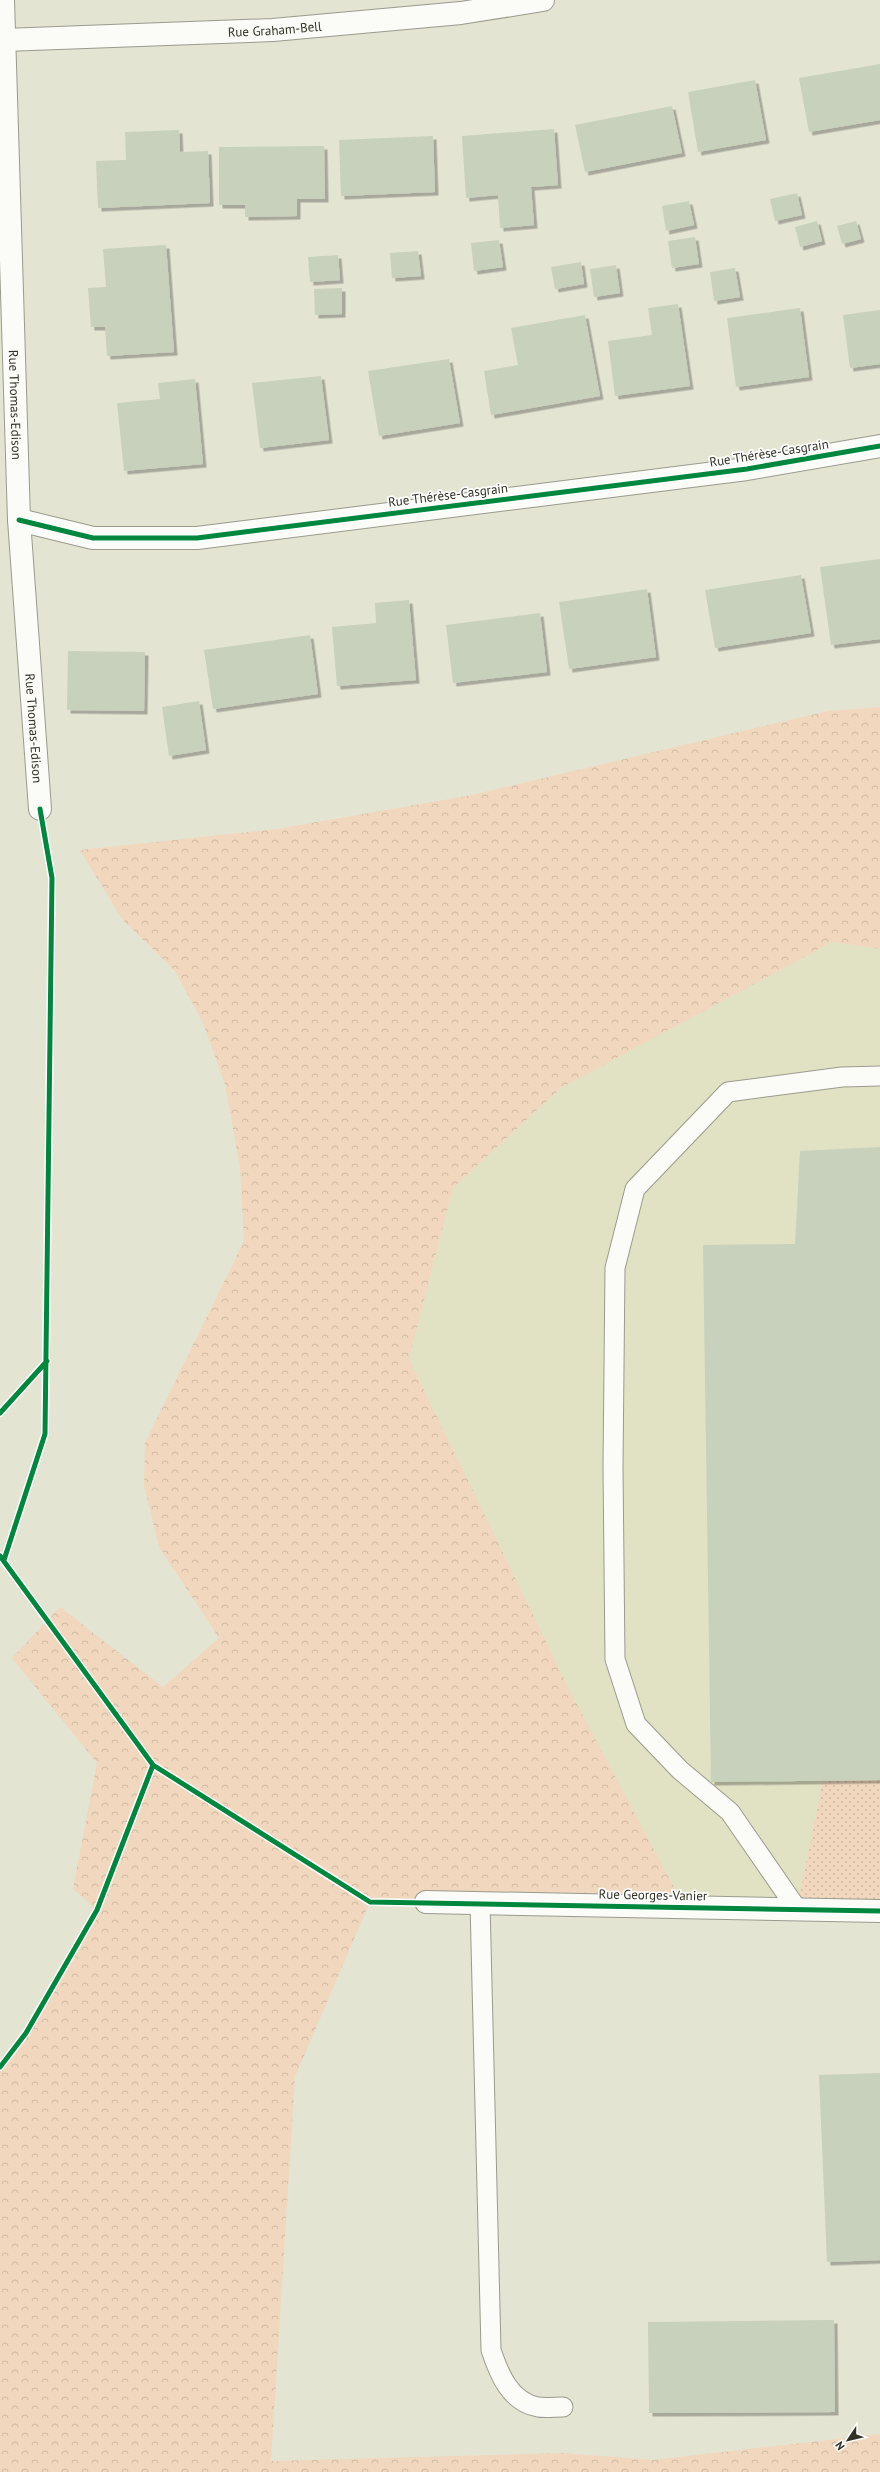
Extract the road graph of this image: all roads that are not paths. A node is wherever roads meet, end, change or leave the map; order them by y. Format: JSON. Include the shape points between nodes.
{"nodes":[{"id":1,"x":3,"y":0,"type":"edge"},
{"id":2,"x":543,"y":0,"type":"edge"},
{"id":3,"x":4,"y":40,"type":"junction"},
{"id":4,"x":880,"y":446,"type":"edge"},
{"id":5,"x":19,"y":520,"type":"junction"},
{"id":6,"x":40,"y":809,"type":"dead end"},
{"id":7,"x":880,"y":1076,"type":"edge"},
{"id":8,"x":426,"y":1902,"type":"dead end"},
{"id":9,"x":480,"y":1903,"type":"junction"},
{"id":10,"x":797,"y":1909,"type":"junction"},
{"id":11,"x":880,"y":1911,"type":"edge"},
{"id":12,"x":563,"y":2407,"type":"dead end"}],
"edges":[{"from":1,"to":3,"type":"street","name":"Rue Thomas-Edison"},
{"from":2,"to":3,"type":"street","name":"Rue Graham-Bell","via":[[461,13],[273,30]]},
{"from":3,"to":5,"type":"street","name":"Rue Thomas-Edison"},
{"from":4,"to":5,"type":"street","name":"Rue Thérèse-Casgrain","via":[[747,469],[197,538],[93,538]]},
{"from":5,"to":6,"type":"street","name":"Rue Thomas-Edison"},
{"from":7,"to":10,"type":"lane","via":[[842,1077],[728,1092],[636,1189],[614,1268],[615,1658],[636,1724],[680,1770],[730,1812]]},
{"from":8,"to":9,"type":"street","name":"Rue Georges-Vanier"},
{"from":9,"to":10,"type":"street","name":"Rue Georges-Vanier"},
{"from":9,"to":12,"type":"lane","via":[[491,2350],[498,2373],[518,2400],[538,2407]]},
{"from":10,"to":11,"type":"street","name":"Rue Georges-Vanier"}]}
